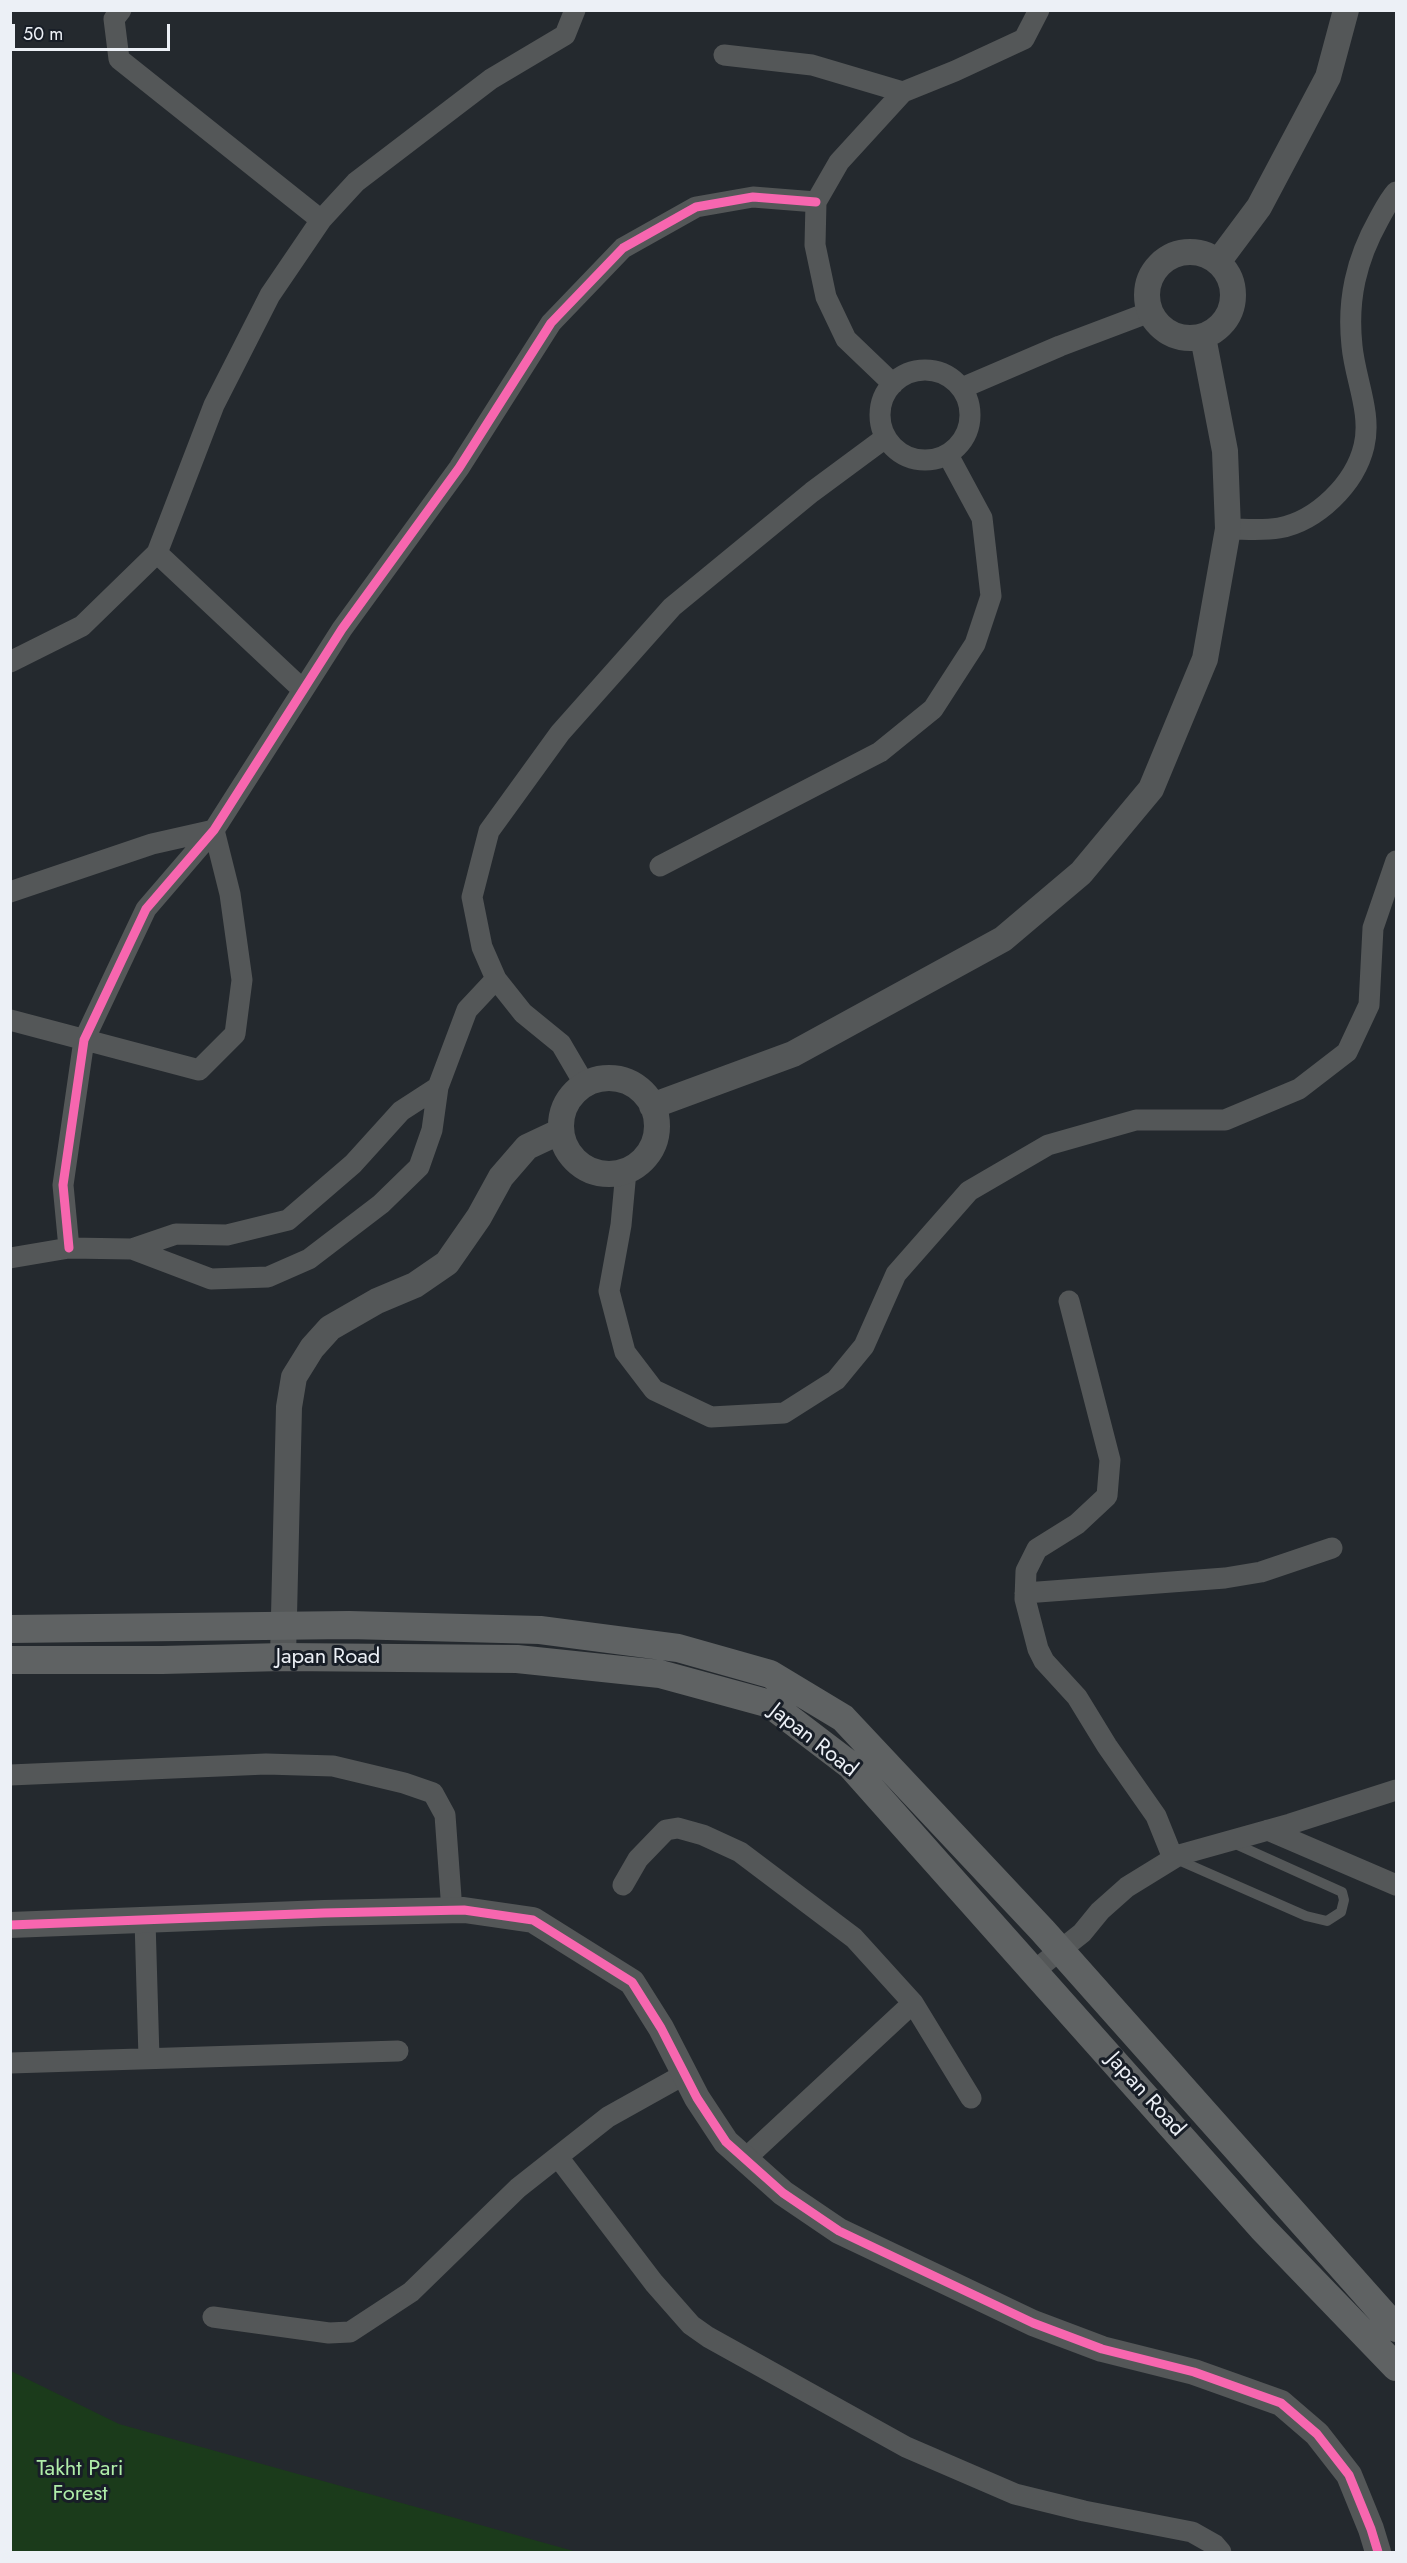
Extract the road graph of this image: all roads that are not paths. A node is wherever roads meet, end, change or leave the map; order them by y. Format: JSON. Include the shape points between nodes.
{"nodes":[{"id":1,"x":121,"y":10,"type":"edge"},
{"id":2,"x":575,"y":10,"type":"edge"},
{"id":3,"x":1039,"y":10,"type":"edge"},
{"id":4,"x":1346,"y":10,"type":"edge"},
{"id":5,"x":723,"y":55,"type":"dead end"},
{"id":6,"x":903,"y":92,"type":"junction"},
{"id":7,"x":1396,"y":192,"type":"edge"},
{"id":8,"x":816,"y":202,"type":"junction"},
{"id":9,"x":321,"y":220,"type":"junction"},
{"id":10,"x":1218,"y":262,"type":"junction"},
{"id":11,"x":1150,"y":312,"type":"junction"},
{"id":12,"x":1203,"y":337,"type":"junction"},
{"id":13,"x":892,"y":384,"type":"junction"},
{"id":14,"x":962,"y":388,"type":"junction"},
{"id":15,"x":885,"y":438,"type":"junction"},
{"id":16,"x":948,"y":455,"type":"junction"},
{"id":17,"x":1228,"y":529,"type":"junction"},
{"id":18,"x":157,"y":553,"type":"junction"},
{"id":19,"x":10,"y":662,"type":"edge"},
{"id":20,"x":303,"y":690,"type":"junction"},
{"id":21,"x":214,"y":830,"type":"junction"},
{"id":22,"x":1396,"y":861,"type":"edge"},
{"id":23,"x":660,"y":866,"type":"dead end"},
{"id":24,"x":10,"y":892,"type":"edge"},
{"id":25,"x":496,"y":979,"type":"junction"},
{"id":26,"x":10,"y":1020,"type":"edge"},
{"id":27,"x":84,"y":1040,"type":"junction"},
{"id":28,"x":585,"y":1085,"type":"junction"},
{"id":29,"x":438,"y":1087,"type":"junction"},
{"id":30,"x":652,"y":1106,"type":"junction"},
{"id":31,"x":561,"y":1131,"type":"junction"},
{"id":32,"x":626,"y":1171,"type":"junction"},
{"id":33,"x":69,"y":1248,"type":"junction"},
{"id":34,"x":132,"y":1249,"type":"junction"},
{"id":35,"x":10,"y":1258,"type":"edge"},
{"id":36,"x":1069,"y":1301,"type":"dead end"},
{"id":37,"x":1332,"y":1548,"type":"dead end"},
{"id":38,"x":1025,"y":1593,"type":"junction"},
{"id":39,"x":283,"y":1626,"type":"junction"},
{"id":40,"x":10,"y":1629,"type":"edge"},
{"id":41,"x":282,"y":1657,"type":"junction"},
{"id":42,"x":10,"y":1660,"type":"edge"},
{"id":43,"x":10,"y":1775,"type":"edge"},
{"id":44,"x":1396,"y":1790,"type":"edge"},
{"id":45,"x":1268,"y":1830,"type":"junction"},
{"id":46,"x":1228,"y":1840,"type":"junction"},
{"id":47,"x":1173,"y":1858,"type":"junction"},
{"id":48,"x":622,"y":1885,"type":"dead end"},
{"id":49,"x":1396,"y":1885,"type":"edge"},
{"id":50,"x":452,"y":1911,"type":"junction"},
{"id":51,"x":145,"y":1920,"type":"junction"},
{"id":52,"x":10,"y":1925,"type":"edge"},
{"id":53,"x":1060,"y":1949,"type":"junction"},
{"id":54,"x":1034,"y":1971,"type":"junction"},
{"id":55,"x":913,"y":2003,"type":"junction"},
{"id":56,"x":398,"y":2050,"type":"dead end"},
{"id":57,"x":149,"y":2058,"type":"junction"},
{"id":58,"x":10,"y":2063,"type":"edge"},
{"id":59,"x":685,"y":2074,"type":"junction"},
{"id":60,"x":971,"y":2098,"type":"dead end"},
{"id":61,"x":558,"y":2157,"type":"junction"},
{"id":62,"x":745,"y":2159,"type":"junction"},
{"id":63,"x":213,"y":2317,"type":"dead end"},
{"id":64,"x":1396,"y":2328,"type":"edge"},
{"id":65,"x":1396,"y":2367,"type":"edge"},
{"id":66,"x":1221,"y":2553,"type":"edge"},
{"id":67,"x":1378,"y":2553,"type":"edge"}],
"edges":[{"from":1,"to":9,"type":"street","via":[[114,19],[119,59]]},
{"from":2,"to":9,"type":"street","via":[[565,35],[491,79],[356,182]]},
{"from":3,"to":6,"type":"street","via":[[1024,39]]},
{"from":4,"to":10,"type":"street","via":[[1328,77],[1259,207]]},
{"from":5,"to":6,"type":"street","via":[[812,65]]},
{"from":6,"to":8,"type":"street","via":[[838,162]]},
{"from":7,"to":17,"type":"street","via":[[1371,232],[1358,263],[1350,307],[1352,347],[1365,417],[1364,446],[1353,470],[1334,499],[1313,516],[1279,528]]},
{"from":8,"to":13,"type":"street","via":[[815,245],[826,297],[846,339]]},
{"from":8,"to":20,"type":"street","via":[[753,197],[696,207],[622,248],[551,323],[459,468],[342,629]]},
{"from":9,"to":18,"type":"street","via":[[270,296],[214,405]]},
{"from":10,"to":11,"type":"street","via":[[1191,252],[1175,254],[1162,262],[1148,286]]},
{"from":10,"to":12,"type":"street","via":[[1228,273],[1233,303],[1218,328]]},
{"from":11,"to":12,"type":"street","via":[[1168,332],[1180,337]]},
{"from":11,"to":14,"type":"street"},
{"from":12,"to":17,"type":"street","via":[[1225,451]]},
{"from":13,"to":14,"type":"street","via":[[920,370],[936,371]]},
{"from":13,"to":15,"type":"street","via":[[880,410]]},
{"from":14,"to":16,"type":"street","via":[[969,402],[968,432]]},
{"from":15,"to":16,"type":"street","via":[[906,457],[935,460]]},
{"from":15,"to":25,"type":"street","via":[[812,492],[672,607],[560,733],[489,831],[472,897],[482,947]]},
{"from":16,"to":23,"type":"street","via":[[982,518],[991,596],[975,644],[933,709],[880,752]]},
{"from":17,"to":30,"type":"street","via":[[1205,659],[1156,779],[1081,873],[1003,939],[793,1054]]},
{"from":18,"to":19,"type":"street","via":[[82,626]]},
{"from":18,"to":20,"type":"street"},
{"from":20,"to":21,"type":"street"},
{"from":21,"to":24,"type":"street","via":[[152,844]]},
{"from":21,"to":27,"type":"street","via":[[146,909]]},
{"from":21,"to":27,"type":"street","via":[[230,894],[242,980],[235,1034],[198,1070]]},
{"from":22,"to":32,"type":"street","via":[[1373,928],[1369,1005],[1347,1053],[1299,1089],[1225,1120],[1136,1120],[1048,1145],[969,1191],[896,1274],[864,1346],[836,1380],[784,1413],[711,1417],[654,1390],[625,1352],[609,1291]]},
{"from":25,"to":28,"type":"street","via":[[523,1013],[561,1044]]},
{"from":25,"to":29,"type":"street","via":[[467,1010]]},
{"from":26,"to":27,"type":"street"},
{"from":27,"to":33,"type":"street","via":[[63,1185]]},
{"from":28,"to":30,"type":"street","via":[[615,1079],[643,1093]]},
{"from":28,"to":31,"type":"street","via":[[566,1104]]},
{"from":29,"to":34,"type":"street","via":[[401,1111],[353,1164],[288,1220],[227,1235],[176,1234]]},
{"from":29,"to":34,"type":"street","via":[[432,1130],[419,1167],[381,1204],[309,1259],[267,1277],[210,1279]]},
{"from":30,"to":32,"type":"street","via":[[656,1136],[640,1163]]},
{"from":31,"to":32,"type":"street","via":[[572,1158],[584,1167],[597,1173]]},
{"from":31,"to":39,"type":"street","via":[[527,1148],[501,1177],[447,1263],[415,1285],[330,1328],[294,1377],[289,1407]]},
{"from":33,"to":34,"type":"street"},
{"from":33,"to":35,"type":"street"},
{"from":36,"to":38,"type":"street","via":[[1110,1460],[1110,1477],[1107,1496],[1099,1506],[1037,1549],[1026,1571]]},
{"from":37,"to":38,"type":"street","via":[[1261,1572],[1225,1578]]},
{"from":38,"to":47,"type":"street","via":[[1044,1661],[1077,1697],[1156,1816]]},
{"from":39,"to":40,"type":"main road","name":"Japan Road"},
{"from":39,"to":41,"type":"street"},
{"from":39,"to":53,"type":"main road","name":"Japan Road","via":[[540,1630],[678,1648],[770,1674],[843,1718]]},
{"from":41,"to":42,"type":"main road","name":"Japan Road"},
{"from":41,"to":54,"type":"main road","name":"Japan Road","via":[[517,1659],[660,1674],[770,1704],[850,1766]]},
{"from":43,"to":50,"type":"street","via":[[266,1764],[333,1766],[404,1783],[434,1793],[444,1815]]},
{"from":44,"to":45,"type":"street"},
{"from":45,"to":46,"type":"street"},
{"from":45,"to":49,"type":"street"},
{"from":46,"to":47,"type":"street"},
{"from":46,"to":47,"type":"lane","via":[[1342,1892],[1341,1912],[1327,1921],[1306,1916]]},
{"from":47,"to":53,"type":"street","via":[[1115,1897],[1082,1933]]},
{"from":48,"to":55,"type":"street","via":[[638,1858],[666,1830],[678,1828],[703,1835],[740,1852],[854,1938]]},
{"from":50,"to":51,"type":"street"},
{"from":50,"to":59,"type":"street","via":[[533,1920],[632,1982],[662,2028]]},
{"from":51,"to":52,"type":"street"},
{"from":51,"to":57,"type":"street"},
{"from":53,"to":54,"type":"street"},
{"from":53,"to":64,"type":"main road","name":"Japan Road"},
{"from":54,"to":65,"type":"main road","name":"Japan Road","via":[[1262,2228]]},
{"from":55,"to":60,"type":"street"},
{"from":55,"to":62,"type":"street"},
{"from":56,"to":57,"type":"street"},
{"from":57,"to":58,"type":"street"},
{"from":59,"to":61,"type":"street","via":[[608,2117]]},
{"from":59,"to":62,"type":"street","via":[[726,2142]]},
{"from":61,"to":63,"type":"street","via":[[518,2188],[411,2292],[350,2332],[329,2333]]},
{"from":61,"to":66,"type":"street","via":[[654,2283],[691,2325],[708,2337],[906,2447],[1015,2494],[1192,2532]]},
{"from":62,"to":67,"type":"street","via":[[783,2193],[839,2232],[1033,2323],[1102,2349],[1194,2372],[1281,2403],[1317,2434],[1349,2475]]}]}
